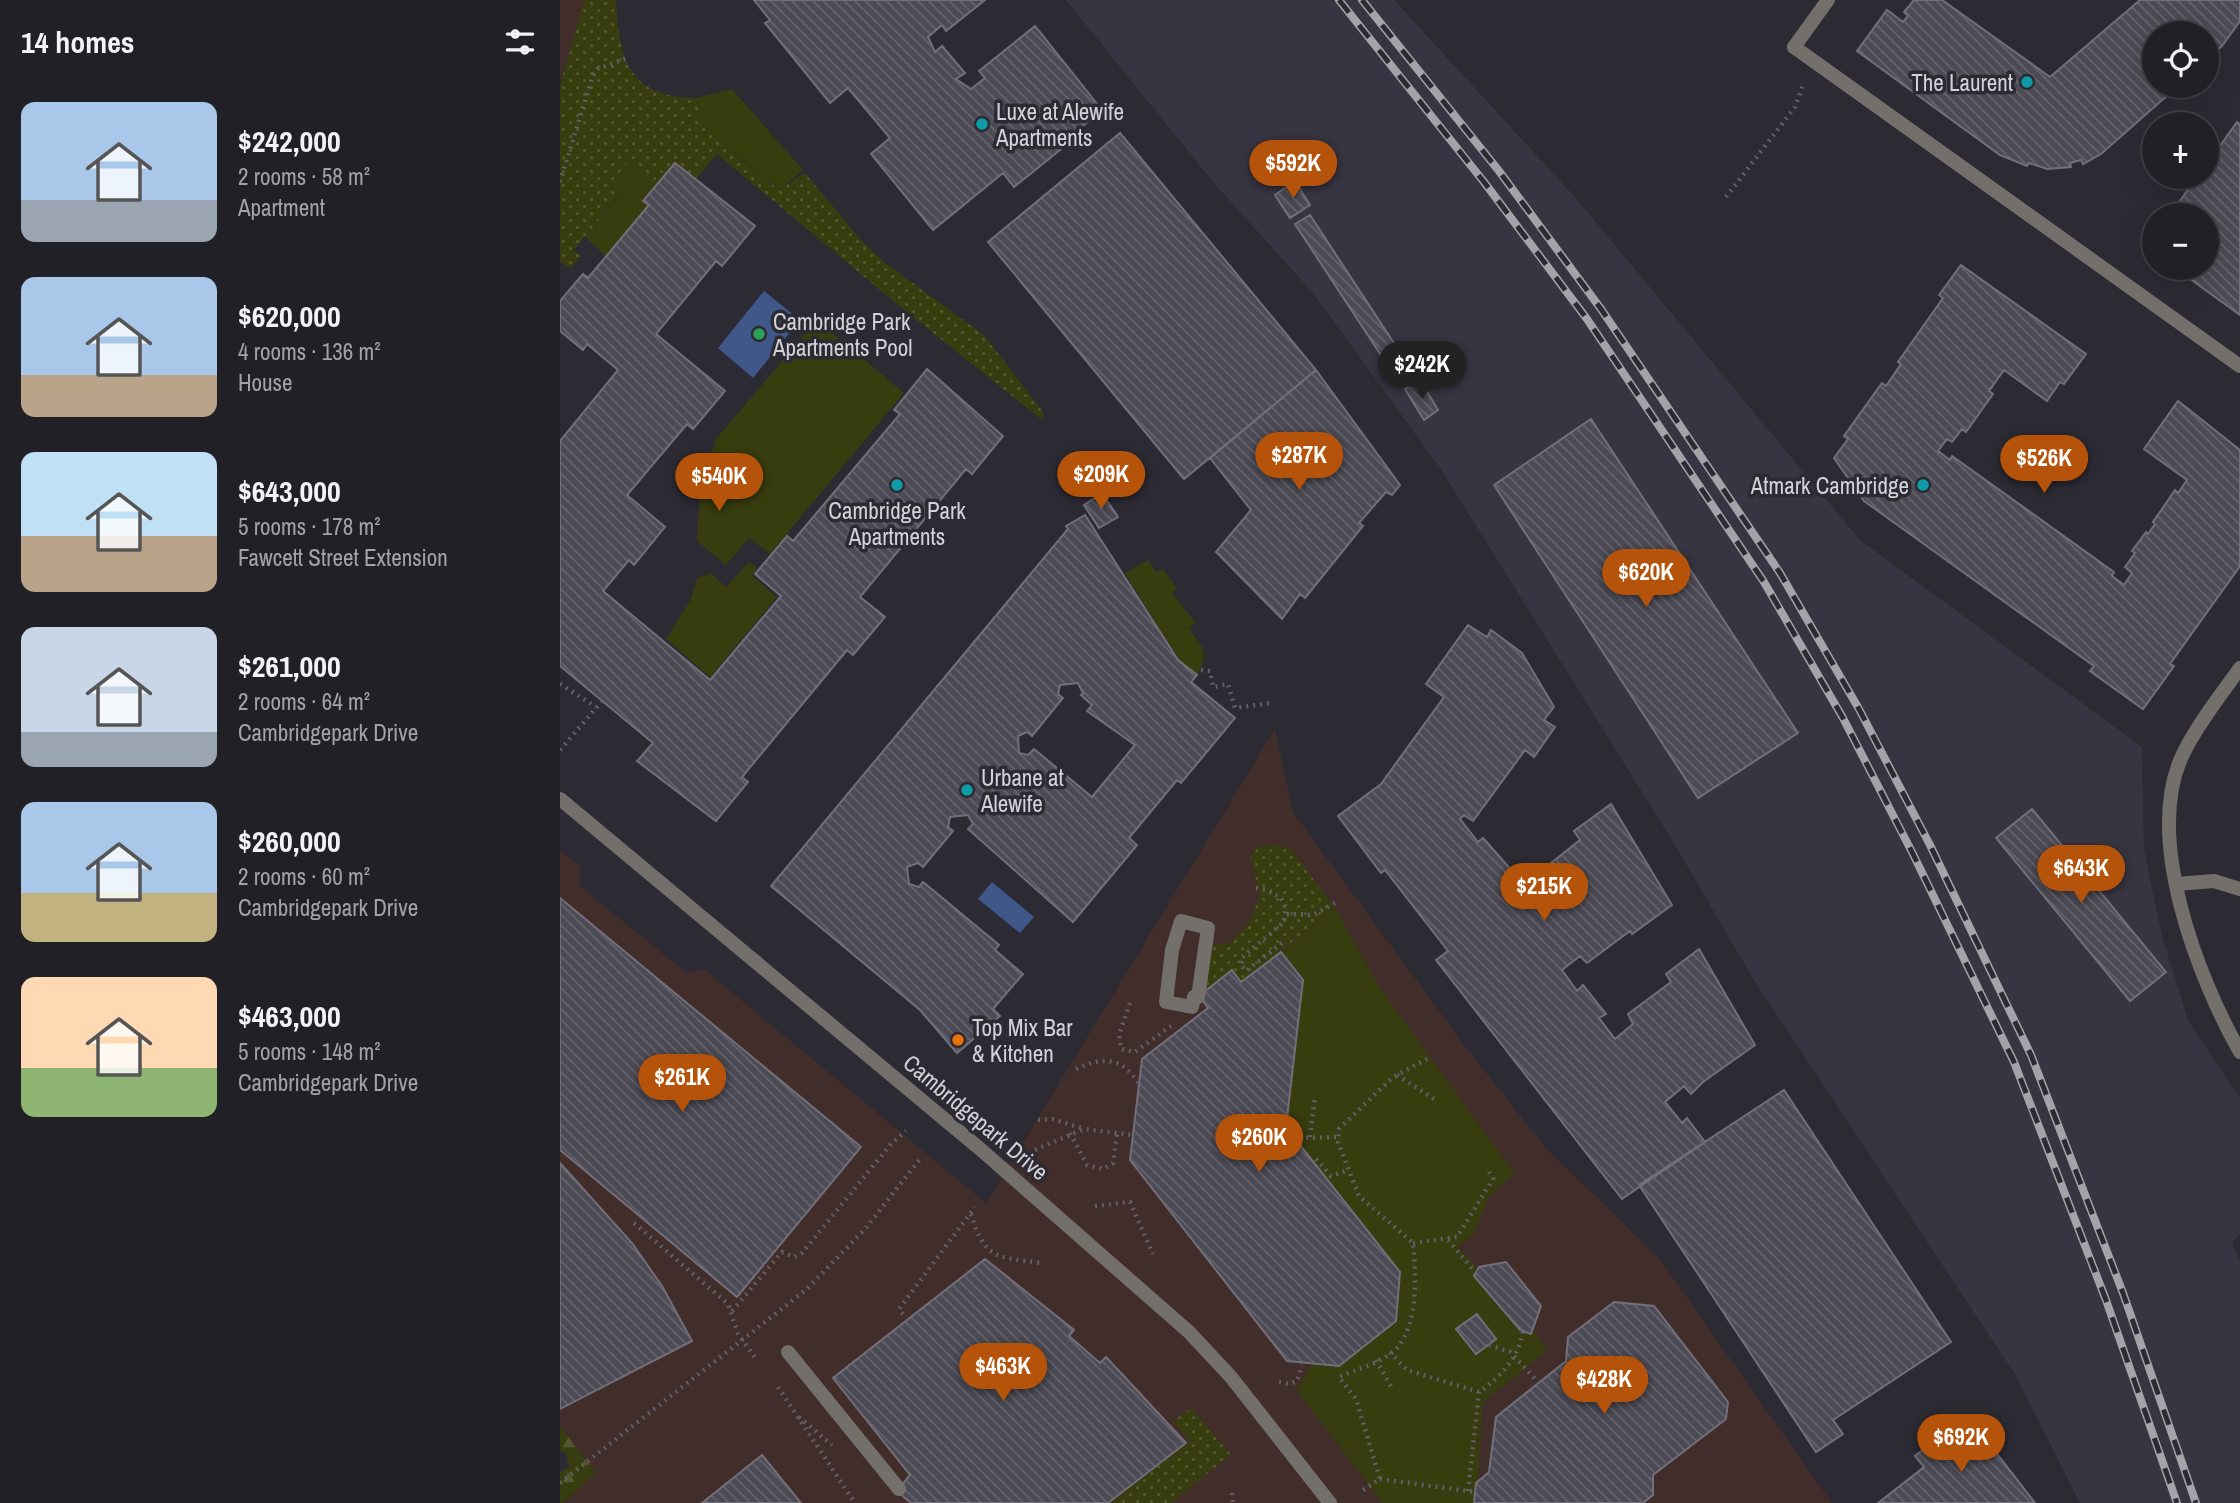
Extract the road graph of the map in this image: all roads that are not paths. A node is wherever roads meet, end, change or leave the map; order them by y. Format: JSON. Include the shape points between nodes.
{"nodes":[{"id":1,"x":1828,"y":0,"type":"edge"},
{"id":2,"x":2240,"y":366,"type":"edge"},
{"id":3,"x":2240,"y":668,"type":"edge"},
{"id":4,"x":560,"y":799,"type":"edge"},
{"id":5,"x":2176,"y":884,"type":"junction"},
{"id":6,"x":2240,"y":889,"type":"edge"},
{"id":7,"x":1166,"y":1002,"type":"joint"},
{"id":8,"x":2240,"y":1052,"type":"edge"},
{"id":9,"x":788,"y":1352,"type":"dead end"},
{"id":10,"x":898,"y":1489,"type":"dead end"},
{"id":11,"x":1330,"y":1503,"type":"edge"}],
"edges":[{"from":1,"to":2,"type":"street","via":[[1794,47]]},
{"from":3,"to":5,"type":"street","via":[[2183,754],[2171,805],[2168,852]]},
{"from":4,"to":11,"type":"street","name":"Cambridgepark Drive","via":[[979,1148],[1179,1322],[1231,1377]]},
{"from":5,"to":6,"type":"street","via":[[2214,881]]},
{"from":5,"to":8,"type":"street","via":[[2217,1012]]},
{"from":7,"to":7,"type":"street","via":[[1192,1007],[1198,997],[1208,928],[1181,921],[1172,950]]},
{"from":9,"to":10,"type":"street"}]}
